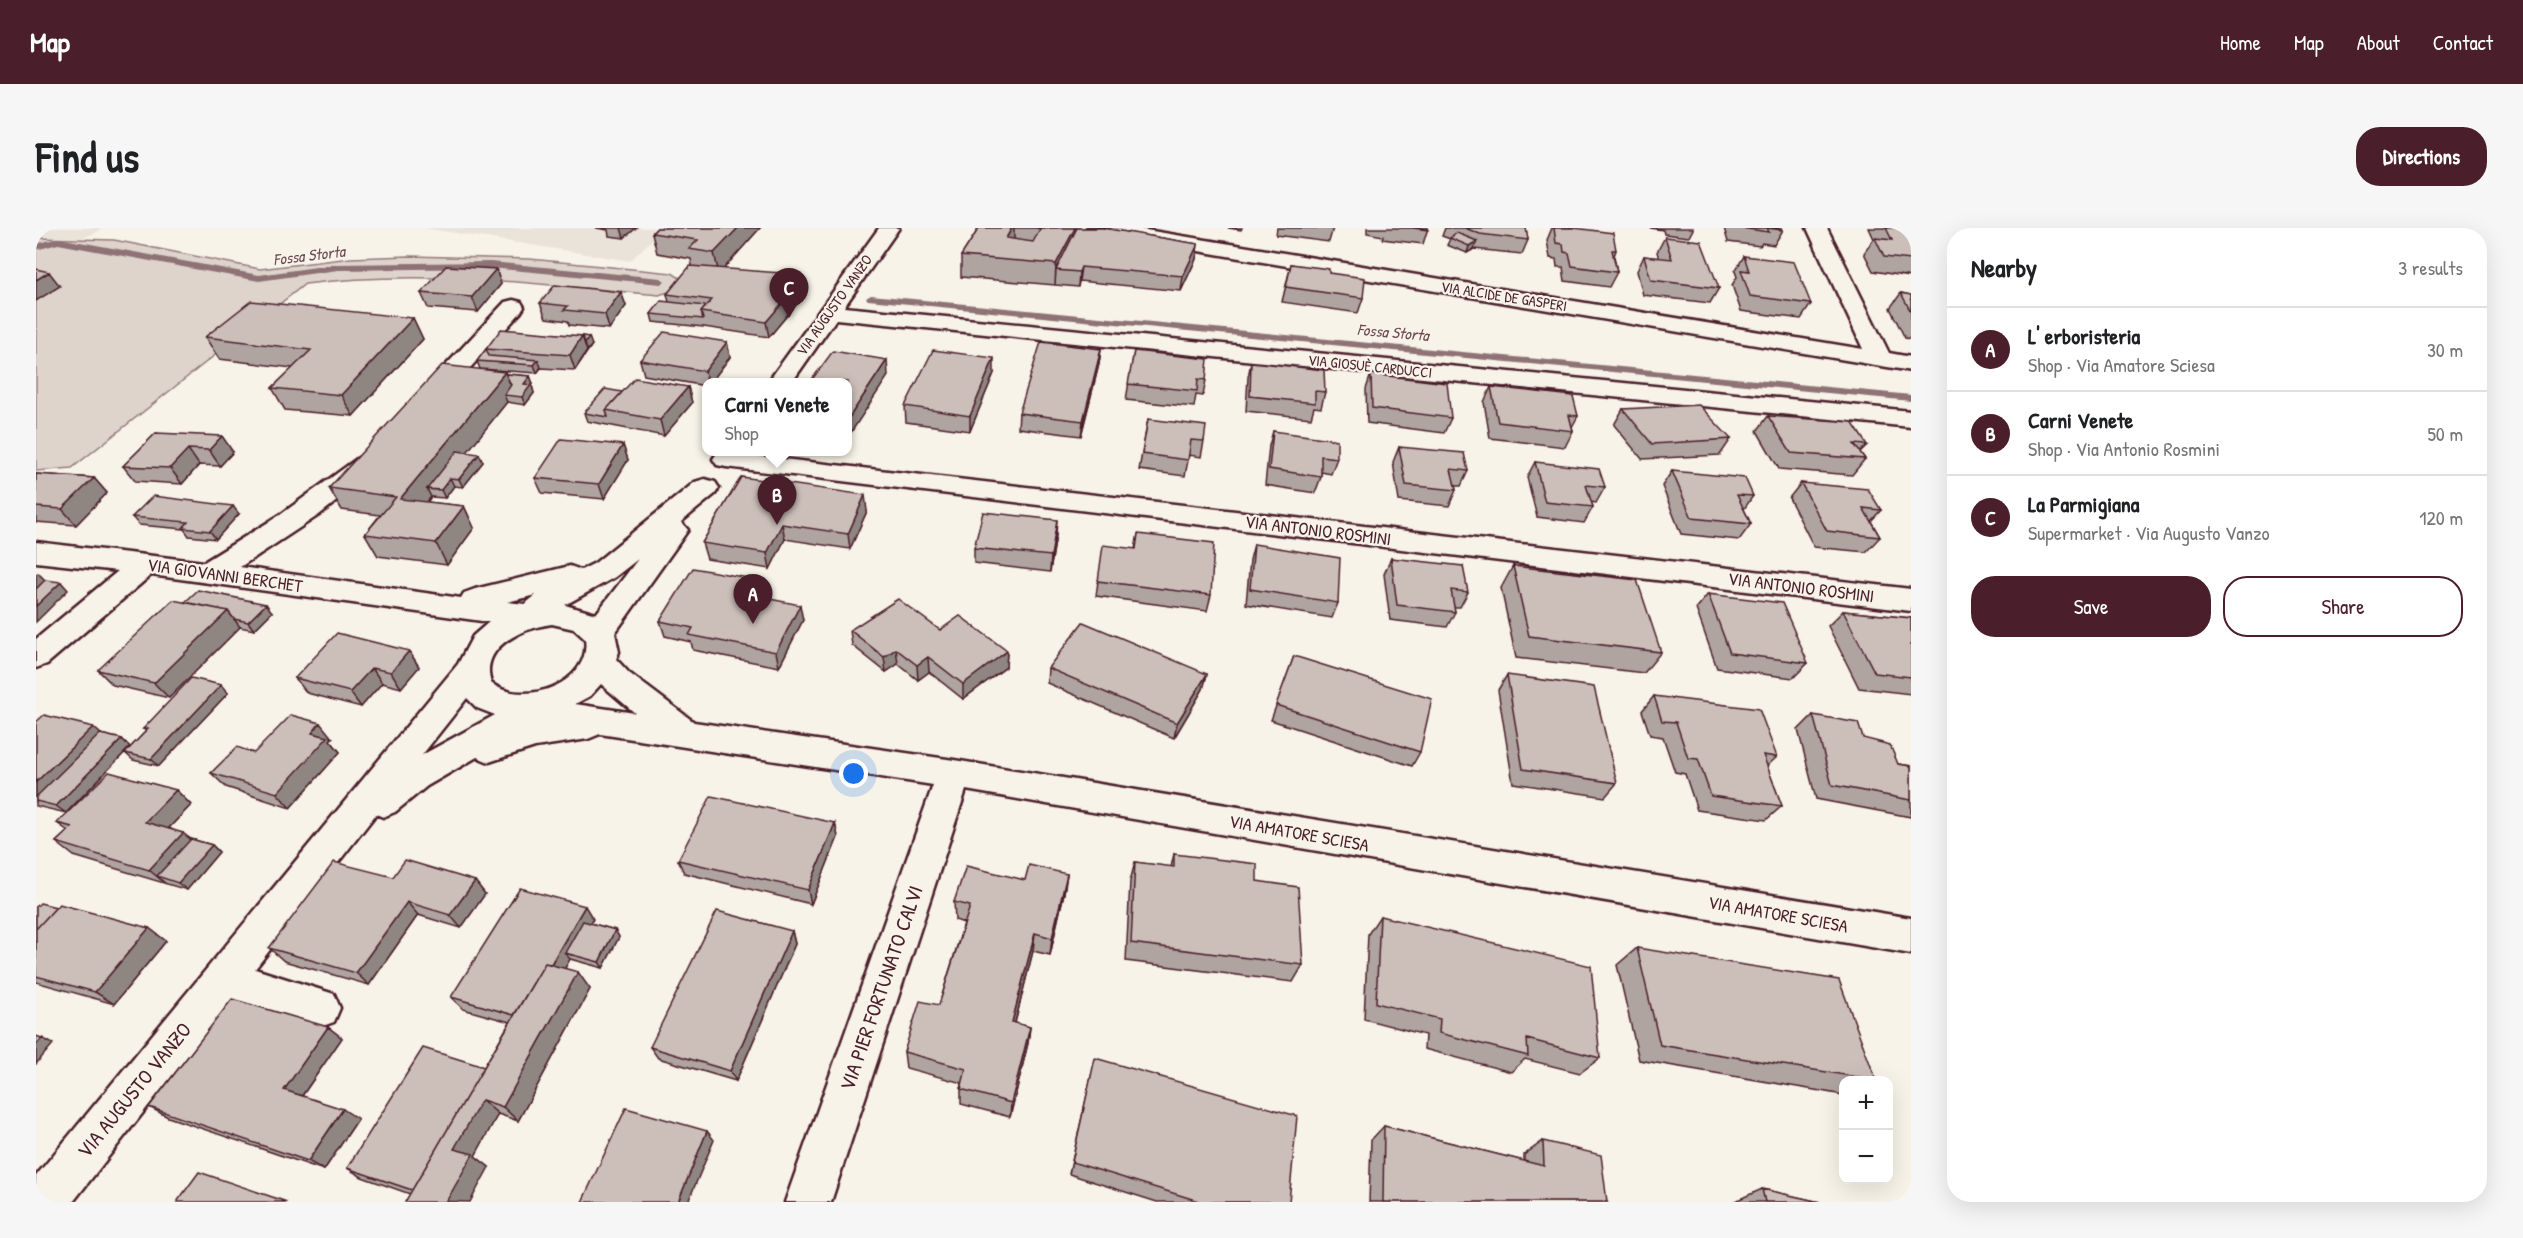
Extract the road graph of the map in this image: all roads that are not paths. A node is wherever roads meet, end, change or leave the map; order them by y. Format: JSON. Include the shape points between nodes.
{"nodes":[{"id":1,"x":889,"y":228,"type":"edge"},
{"id":2,"x":1097,"y":228,"type":"edge"},
{"id":3,"x":1817,"y":228,"type":"edge"},
{"id":4,"x":513,"y":307,"type":"dead end"},
{"id":5,"x":829,"y":312,"type":"junction"},
{"id":6,"x":1880,"y":359,"type":"junction"},
{"id":7,"x":1911,"y":364,"type":"edge"},
{"id":8,"x":783,"y":378,"type":"edge"},
{"id":9,"x":411,"y":418,"type":"edge"},
{"id":10,"x":1909,"y":424,"type":"edge"},
{"id":11,"x":387,"y":444,"type":"edge"},
{"id":12,"x":727,"y":456,"type":"edge"},
{"id":13,"x":736,"y":456,"type":"edge"},
{"id":14,"x":705,"y":489,"type":"junction"},
{"id":15,"x":36,"y":552,"type":"edge"},
{"id":16,"x":617,"y":560,"type":"junction"},
{"id":17,"x":145,"y":564,"type":"junction"},
{"id":18,"x":208,"y":573,"type":"junction"},
{"id":19,"x":1911,"y":600,"type":"edge"},
{"id":20,"x":414,"y":602,"type":"junction"},
{"id":21,"x":449,"y":607,"type":"junction"},
{"id":22,"x":531,"y":616,"type":"junction"},
{"id":23,"x":600,"y":647,"type":"junction"},
{"id":24,"x":36,"y":656,"type":"edge"},
{"id":25,"x":476,"y":658,"type":"junction"},
{"id":26,"x":537,"y":706,"type":"junction"},
{"id":27,"x":620,"y":724,"type":"junction"},
{"id":28,"x":686,"y":735,"type":"junction"},
{"id":29,"x":954,"y":774,"type":"junction"},
{"id":30,"x":415,"y":776,"type":"junction"},
{"id":31,"x":339,"y":837,"type":"junction"},
{"id":32,"x":1911,"y":936,"type":"edge"},
{"id":33,"x":225,"y":978,"type":"junction"},
{"id":34,"x":320,"y":1008,"type":"dead end"},
{"id":35,"x":44,"y":1202,"type":"edge"},
{"id":36,"x":808,"y":1202,"type":"edge"}],
"edges":[{"from":1,"to":5,"type":"street","name":"VIA AUGUSTO VANZO"},
{"from":2,"to":6,"type":"street","name":"VIA ALCIDE DE GASPERI"},
{"from":3,"to":6,"type":"street"},
{"from":4,"to":9,"type":"street"},
{"from":5,"to":8,"type":"street","name":"VIA AUGUSTO VANZO"},
{"from":5,"to":10,"type":"street","name":"VIA GIOSUÈ CARDUCCI"},
{"from":6,"to":7,"type":"street","name":"VIA ALCIDE DE GASPERI"},
{"from":11,"to":18,"type":"street","via":[[328,498]]},
{"from":12,"to":14,"type":"street","name":"VIA AUGUSTO VANZO"},
{"from":13,"to":19,"type":"street","name":"VIA ANTONIO ROSMINI"},
{"from":14,"to":16,"type":"street","name":"VIA AUGUSTO VANZO"},
{"from":14,"to":23,"type":"street","name":"VIA AUGUSTO VANZO"},
{"from":15,"to":17,"type":"street","name":"VIA GIOVANNI BERCHET"},
{"from":16,"to":21,"type":"street","via":[[557,581]]},
{"from":16,"to":22,"type":"street","name":"VIA AUGUSTO VANZO"},
{"from":17,"to":18,"type":"street","name":"VIA GIOVANNI BERCHET"},
{"from":17,"to":24,"type":"street"},
{"from":18,"to":20,"type":"street","name":"VIA GIOVANNI BERCHET"},
{"from":20,"to":21,"type":"street","name":"VIA GIOVANNI BERCHET"},
{"from":20,"to":25,"type":"street","name":"VIA GIOVANNI BERCHET","via":[[472,637]]},
{"from":21,"to":22,"type":"street","name":"VIA GIOVANNI BERCHET"},
{"from":22,"to":23,"type":"street","name":"VIA AUGUSTO VANZO","via":[[552,613],[588,621]]},
{"from":22,"to":25,"type":"street","name":"VIA AUGUSTO VANZO","via":[[493,634]]},
{"from":23,"to":26,"type":"street","name":"VIA AUGUSTO VANZO","via":[[591,677],[577,690]]},
{"from":23,"to":28,"type":"street","name":"VIA AMATORE SCIESA","via":[[618,682]]},
{"from":25,"to":26,"type":"street","name":"VIA AUGUSTO VANZO","via":[[473,682],[480,694],[509,707]]},
{"from":25,"to":31,"type":"street","name":"VIA AUGUSTO VANZO"},
{"from":26,"to":27,"type":"street","name":"VIA AMATORE SCIESA","via":[[560,715]]},
{"from":26,"to":30,"type":"street","name":"VIA AUGUSTO VANZO"},
{"from":27,"to":28,"type":"street","name":"VIA AMATORE SCIESA"},
{"from":27,"to":30,"type":"street","via":[[535,734]]},
{"from":28,"to":29,"type":"street","name":"VIA AMATORE SCIESA"},
{"from":29,"to":32,"type":"street","name":"VIA AMATORE SCIESA"},
{"from":29,"to":36,"type":"street","name":"VIA PIER FORTUNATO CALVI"},
{"from":30,"to":31,"type":"street","name":"VIA AUGUSTO VANZO"},
{"from":31,"to":33,"type":"street","name":"VIA AUGUSTO VANZO"},
{"from":33,"to":34,"type":"street"},
{"from":33,"to":35,"type":"street","name":"VIA AUGUSTO VANZO"}]}
